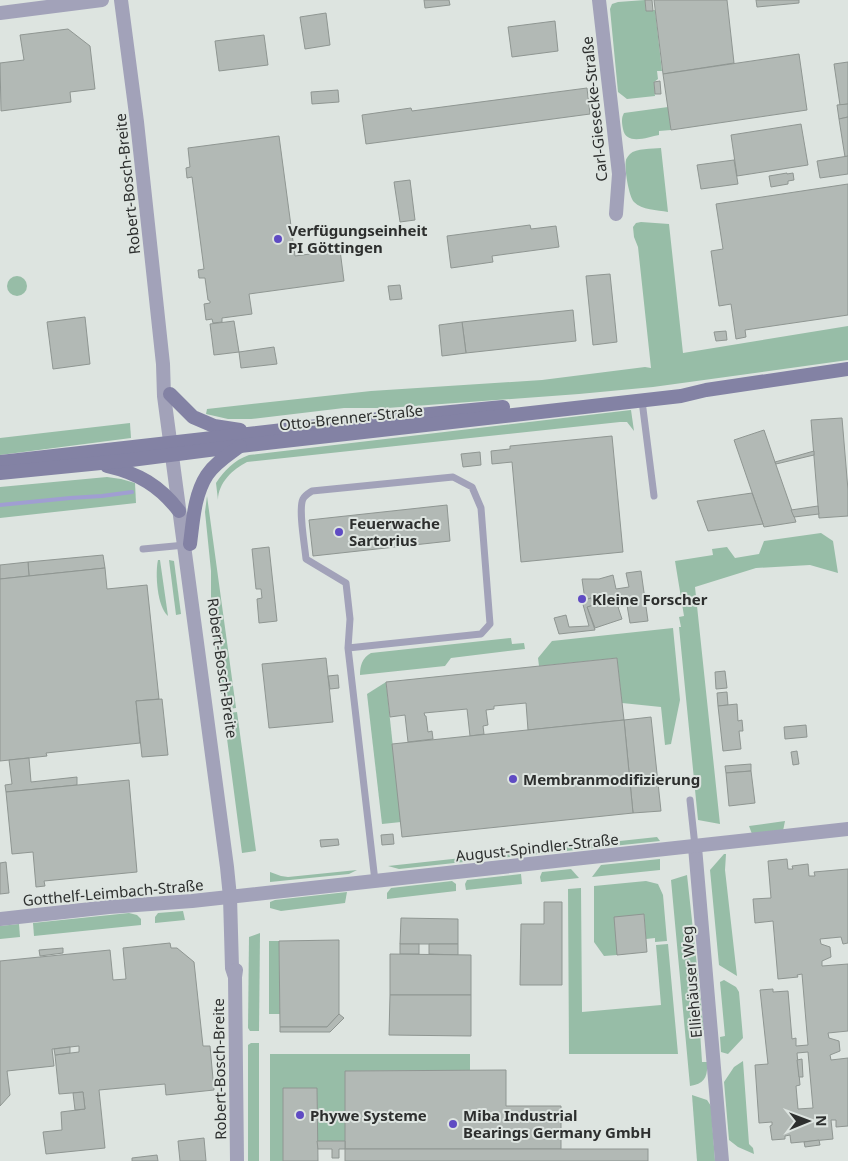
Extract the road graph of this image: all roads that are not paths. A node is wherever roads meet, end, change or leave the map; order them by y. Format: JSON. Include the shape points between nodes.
{"nodes":[{"id":1,"x":102,"y":0,"type":"edge"},
{"id":2,"x":120,"y":0,"type":"edge"},
{"id":3,"x":599,"y":0,"type":"edge"},
{"id":4,"x":0,"y":13,"type":"edge"},
{"id":5,"x":616,"y":214,"type":"dead end"},
{"id":6,"x":163,"y":364,"type":"junction"},
{"id":7,"x":848,"y":369,"type":"edge"},
{"id":8,"x":706,"y":390,"type":"junction"},
{"id":9,"x":170,"y":394,"type":"junction"},
{"id":10,"x":642,"y":401,"type":"junction"},
{"id":11,"x":258,"y":432,"type":"junction"},
{"id":12,"x":240,"y":446,"type":"junction"},
{"id":13,"x":174,"y":448,"type":"junction"},
{"id":14,"x":0,"y":462,"type":"edge"},
{"id":15,"x":97,"y":463,"type":"junction"},
{"id":16,"x":0,"y":473,"type":"edge"},
{"id":17,"x":654,"y":496,"type":"dead end"},
{"id":18,"x":179,"y":511,"type":"junction"},
{"id":19,"x":187,"y":544,"type":"junction"},
{"id":20,"x":143,"y":549,"type":"dead end"},
{"id":21,"x":348,"y":648,"type":"junction"},
{"id":22,"x":690,"y":800,"type":"dead end"},
{"id":23,"x":848,"y":829,"type":"edge"},
{"id":24,"x":695,"y":846,"type":"junction"},
{"id":25,"x":375,"y":881,"type":"junction"},
{"id":26,"x":232,"y":896,"type":"junction"},
{"id":27,"x":0,"y":919,"type":"edge"},
{"id":28,"x":236,"y":1161,"type":"edge"},
{"id":29,"x":722,"y":1161,"type":"edge"}],
"edges":[{"from":1,"to":4,"type":"street"},
{"from":2,"to":6,"type":"street","name":"Robert-Bosch-Breite"},
{"from":3,"to":5,"type":"street","name":"Carl-Giesecke-Straße","via":[[619,174]]},
{"from":6,"to":9,"type":"street","name":"Robert-Bosch-Breite"},
{"from":6,"to":13,"type":"street","name":"Robert-Bosch-Breite","via":[[164,396]]},
{"from":7,"to":8,"type":"main road","name":"Otto-Brenner-Straße"},
{"from":8,"to":10,"type":"main road","name":"Otto-Brenner-Straße"},
{"from":8,"to":11,"type":"main road","name":"Otto-Brenner-Straße"},
{"from":9,"to":11,"type":"main road","via":[[193,417],[203,422]]},
{"from":9,"to":13,"type":"street","name":"Robert-Bosch-Breite"},
{"from":10,"to":12,"type":"main road","name":"Otto-Brenner-Straße"},
{"from":10,"to":17,"type":"lane"},
{"from":11,"to":13,"type":"main road","name":"Otto-Brenner-Straße"},
{"from":12,"to":13,"type":"main road","name":"Otto-Brenner-Straße"},
{"from":12,"to":19,"type":"main road","via":[[207,476],[196,501]]},
{"from":13,"to":14,"type":"main road","name":"Otto-Brenner-Straße"},
{"from":13,"to":15,"type":"main road","name":"Otto-Brenner-Straße"},
{"from":13,"to":18,"type":"street","name":"Robert-Bosch-Breite"},
{"from":13,"to":19,"type":"street","name":"Robert-Bosch-Breite"},
{"from":15,"to":16,"type":"main road","name":"Otto-Brenner-Straße"},
{"from":15,"to":18,"type":"main road","via":[[146,480],[164,493]]},
{"from":18,"to":19,"type":"street","name":"Robert-Bosch-Breite"},
{"from":19,"to":20,"type":"lane"},
{"from":19,"to":26,"type":"street","name":"Robert-Bosch-Breite","via":[[233,866]]},
{"from":21,"to":21,"type":"lane","via":[[350,619],[346,583],[306,559],[304,497],[312,492],[453,476],[472,488],[481,508],[490,624],[481,634]]},
{"from":21,"to":25,"type":"lane"},
{"from":22,"to":24,"type":"lane","name":"Elliehäuser Weg"},
{"from":23,"to":24,"type":"street","name":"August-Spindler-Straße"},
{"from":24,"to":25,"type":"street","name":"August-Spindler-Straße"},
{"from":24,"to":29,"type":"street","name":"Elliehäuser Weg"},
{"from":25,"to":26,"type":"street","name":"August-Spindler-Straße"},
{"from":26,"to":27,"type":"street","name":"Gotthelf-Leimbach-Straße"},
{"from":26,"to":28,"type":"street","name":"Robert-Bosch-Breite"}]}
